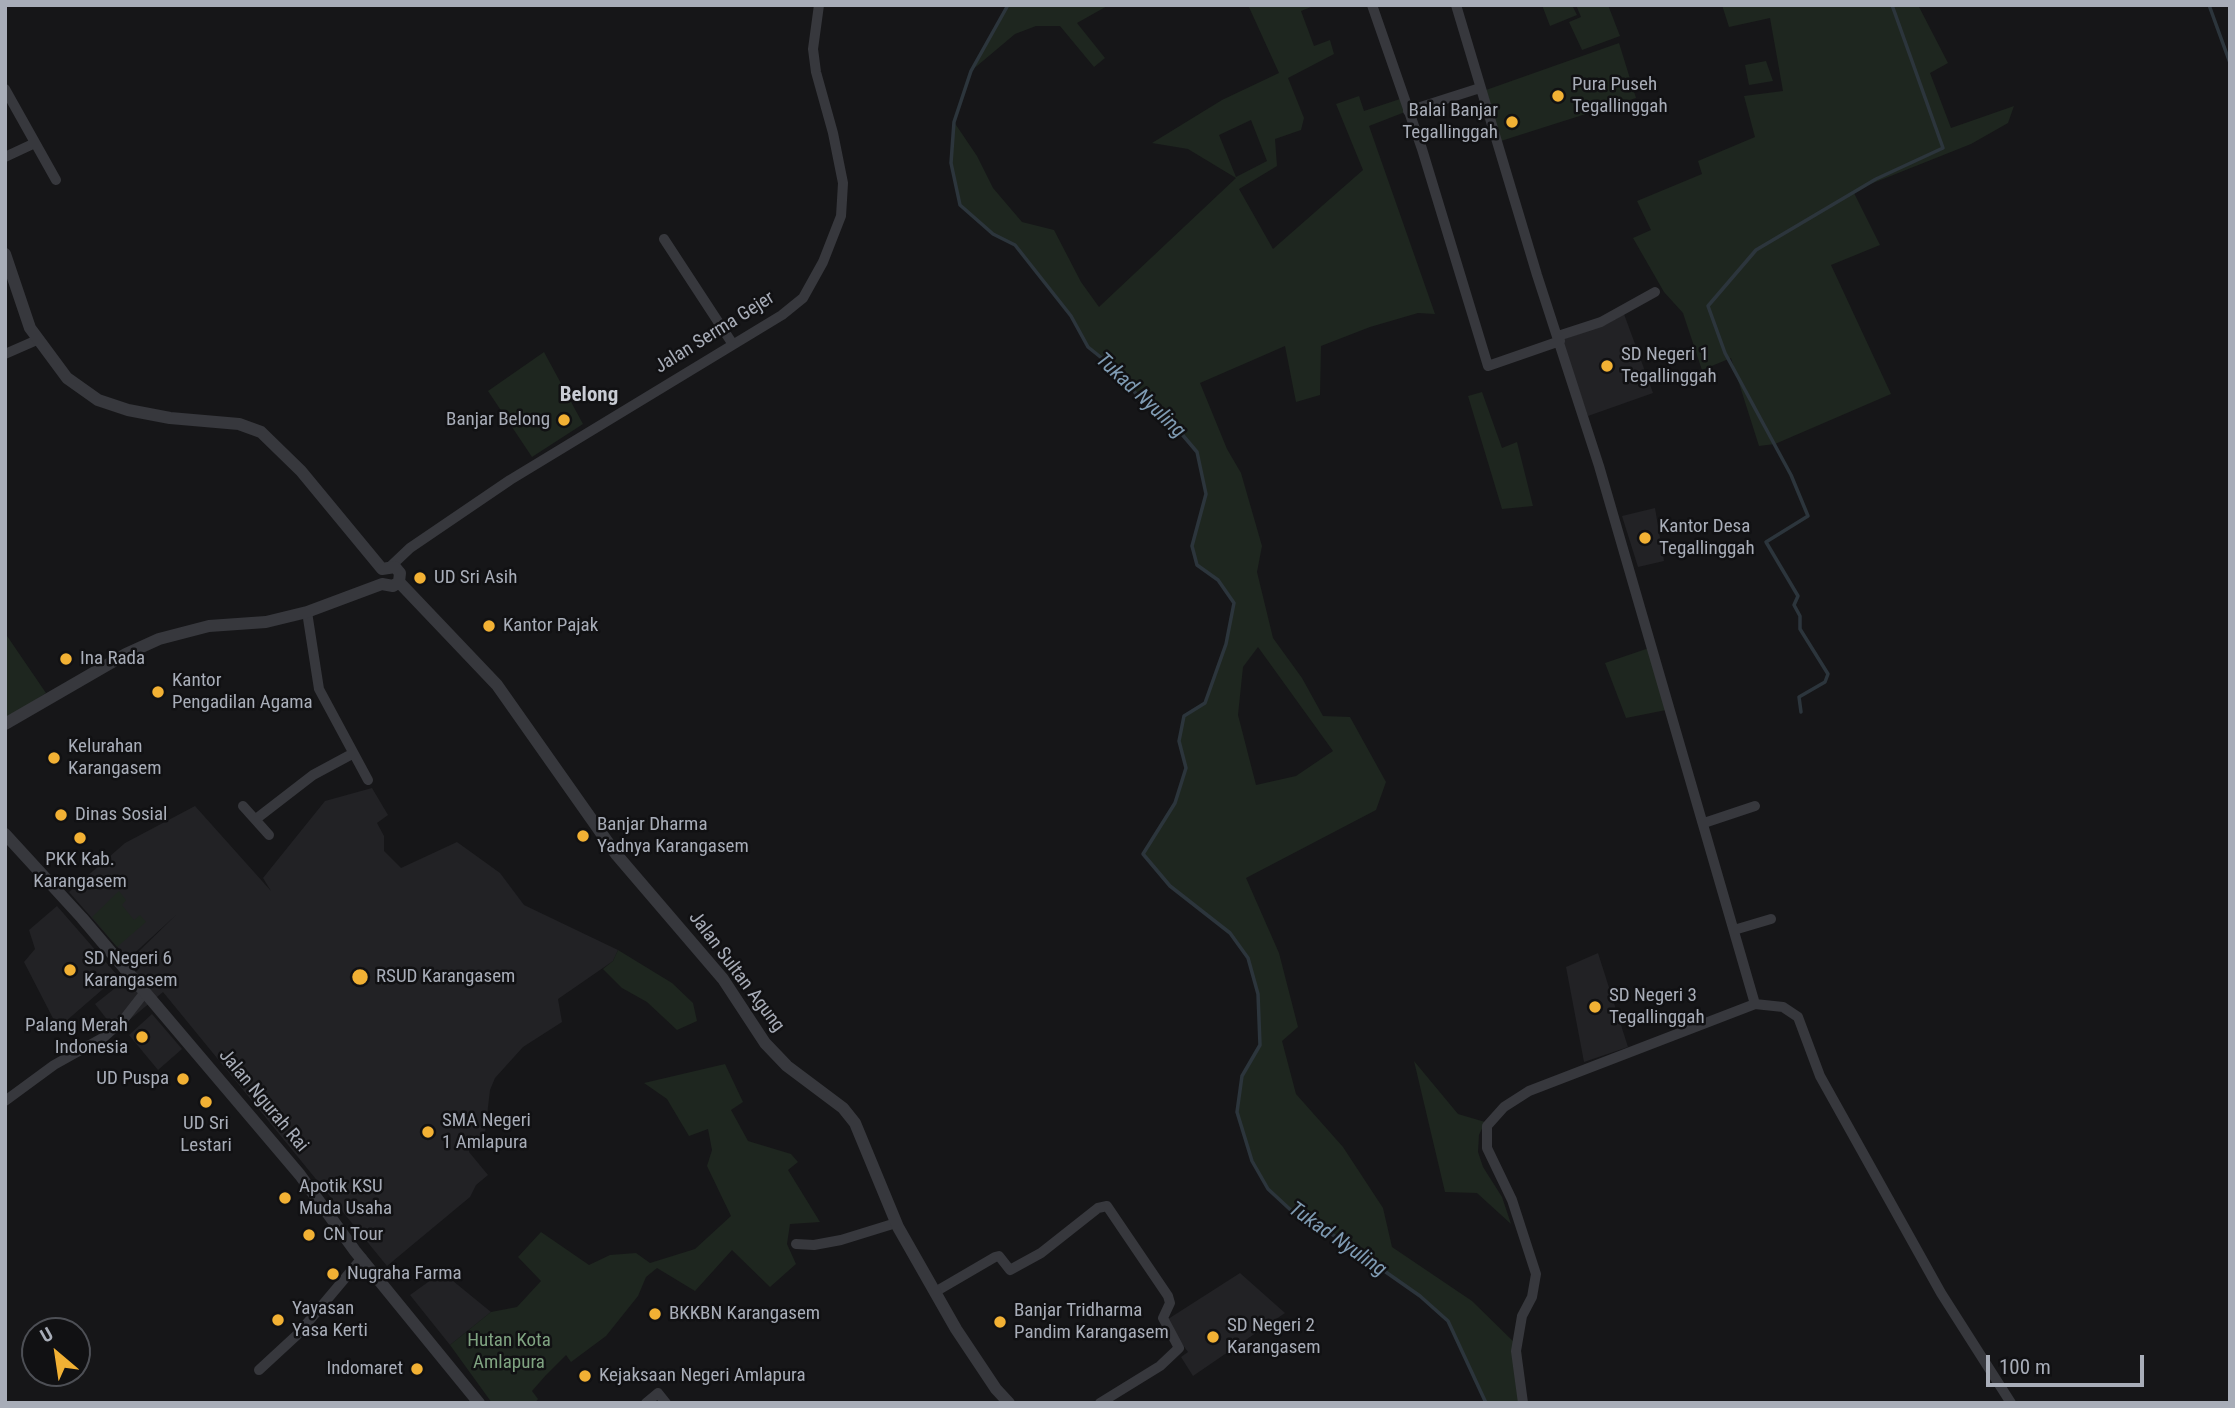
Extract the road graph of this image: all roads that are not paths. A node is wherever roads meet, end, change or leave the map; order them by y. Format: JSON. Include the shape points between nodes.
{"nodes":[{"id":1,"x":819,"y":5,"type":"edge"},
{"id":2,"x":1372,"y":5,"type":"edge"},
{"id":3,"x":1456,"y":5,"type":"edge"},
{"id":4,"x":1480,"y":88,"type":"junction"},
{"id":5,"x":5,"y":89,"type":"edge"},
{"id":6,"x":1408,"y":111,"type":"junction"},
{"id":7,"x":35,"y":143,"type":"junction"},
{"id":8,"x":5,"y":157,"type":"edge"},
{"id":9,"x":56,"y":180,"type":"dead end"},
{"id":10,"x":664,"y":239,"type":"dead end"},
{"id":11,"x":5,"y":254,"type":"edge"},
{"id":12,"x":1655,"y":292,"type":"dead end"},
{"id":13,"x":1559,"y":339,"type":"junction"},
{"id":14,"x":37,"y":340,"type":"junction"},
{"id":15,"x":732,"y":343,"type":"junction"},
{"id":16,"x":5,"y":354,"type":"edge"},
{"id":17,"x":392,"y":572,"type":"junction"},
{"id":18,"x":307,"y":612,"type":"junction"},
{"id":19,"x":5,"y":724,"type":"edge"},
{"id":20,"x":352,"y":754,"type":"junction"},
{"id":21,"x":368,"y":780,"type":"dead end"},
{"id":22,"x":243,"y":806,"type":"dead end"},
{"id":23,"x":1755,"y":806,"type":"dead end"},
{"id":24,"x":256,"y":819,"type":"junction"},
{"id":25,"x":1704,"y":823,"type":"junction"},
{"id":26,"x":5,"y":834,"type":"edge"},
{"id":27,"x":269,"y":835,"type":"dead end"},
{"id":28,"x":1771,"y":919,"type":"dead end"},
{"id":29,"x":1734,"y":930,"type":"junction"},
{"id":30,"x":145,"y":992,"type":"junction"},
{"id":31,"x":1755,"y":1004,"type":"junction"},
{"id":32,"x":5,"y":1101,"type":"edge"},
{"id":33,"x":896,"y":1223,"type":"junction"},
{"id":34,"x":796,"y":1244,"type":"dead end"},
{"id":35,"x":362,"y":1258,"type":"junction"},
{"id":36,"x":935,"y":1292,"type":"junction"},
{"id":37,"x":259,"y":1370,"type":"dead end"},
{"id":38,"x":479,"y":1403,"type":"edge"},
{"id":39,"x":646,"y":1403,"type":"edge"},
{"id":40,"x":666,"y":1403,"type":"edge"},
{"id":41,"x":1009,"y":1403,"type":"edge"},
{"id":42,"x":1100,"y":1403,"type":"edge"},
{"id":43,"x":1523,"y":1403,"type":"edge"},
{"id":44,"x":2011,"y":1403,"type":"edge"}],
"edges":[{"from":1,"to":15,"type":"street","name":"Jalan Serma Gejer","via":[[813,49],[843,183],[841,216],[818,274],[803,298]]},
{"from":2,"to":6,"type":"street"},
{"from":3,"to":4,"type":"street"},
{"from":4,"to":6,"type":"street"},
{"from":4,"to":13,"type":"street"},
{"from":5,"to":7,"type":"street"},
{"from":6,"to":13,"type":"street","via":[[1488,366]]},
{"from":7,"to":8,"type":"street"},
{"from":7,"to":9,"type":"street"},
{"from":10,"to":15,"type":"street"},
{"from":11,"to":14,"type":"street","name":"Jalan Sultan Agung"},
{"from":12,"to":13,"type":"street"},
{"from":13,"to":25,"type":"street"},
{"from":14,"to":16,"type":"street"},
{"from":14,"to":17,"type":"street","name":"Jalan Sultan Agung","via":[[66,378],[98,400],[128,410],[239,424],[261,432]]},
{"from":15,"to":17,"type":"street","name":"Jalan Serma Gejer","via":[[510,480],[410,548]]},
{"from":17,"to":18,"type":"street","via":[[379,577],[382,584]]},
{"from":17,"to":33,"type":"street","name":"Jalan Sultan Agung","via":[[497,685],[616,854],[723,979],[754,1029],[788,1066],[843,1108],[855,1123]]},
{"from":18,"to":19,"type":"street","via":[[266,622],[209,626],[159,639]]},
{"from":18,"to":20,"type":"street","via":[[318,689]]},
{"from":20,"to":21,"type":"street"},
{"from":20,"to":24,"type":"street","via":[[313,775]]},
{"from":22,"to":24,"type":"street"},
{"from":23,"to":25,"type":"street"},
{"from":24,"to":27,"type":"street"},
{"from":25,"to":29,"type":"street"},
{"from":26,"to":30,"type":"street","name":"Jalan Ngurah Rai"},
{"from":28,"to":29,"type":"street"},
{"from":29,"to":31,"type":"street"},
{"from":30,"to":32,"type":"street","via":[[104,1037],[54,1065]]},
{"from":30,"to":35,"type":"street","name":"Jalan Ngurah Rai","via":[[300,1175]]},
{"from":31,"to":43,"type":"street","via":[[1529,1091],[1504,1107],[1488,1126],[1487,1148],[1512,1200],[1536,1274],[1522,1316],[1517,1351]]},
{"from":31,"to":44,"type":"street","via":[[1783,1007],[1798,1017],[1820,1076],[1941,1293]]},
{"from":33,"to":34,"type":"street","via":[[841,1240]]},
{"from":33,"to":36,"type":"street","name":"Jalan Sultan Agung"},
{"from":35,"to":37,"type":"street","via":[[298,1334]]},
{"from":35,"to":38,"type":"street","name":"Jalan Ngurah Rai"},
{"from":36,"to":41,"type":"street","name":"Jalan Sultan Agung","via":[[986,1375]]},
{"from":36,"to":42,"type":"street","via":[[995,1257],[1010,1270],[1107,1206],[1168,1296],[1170,1303],[1163,1318],[1179,1348],[1160,1366]]},
{"from":39,"to":40,"type":"street","via":[[658,1393]]}]}
